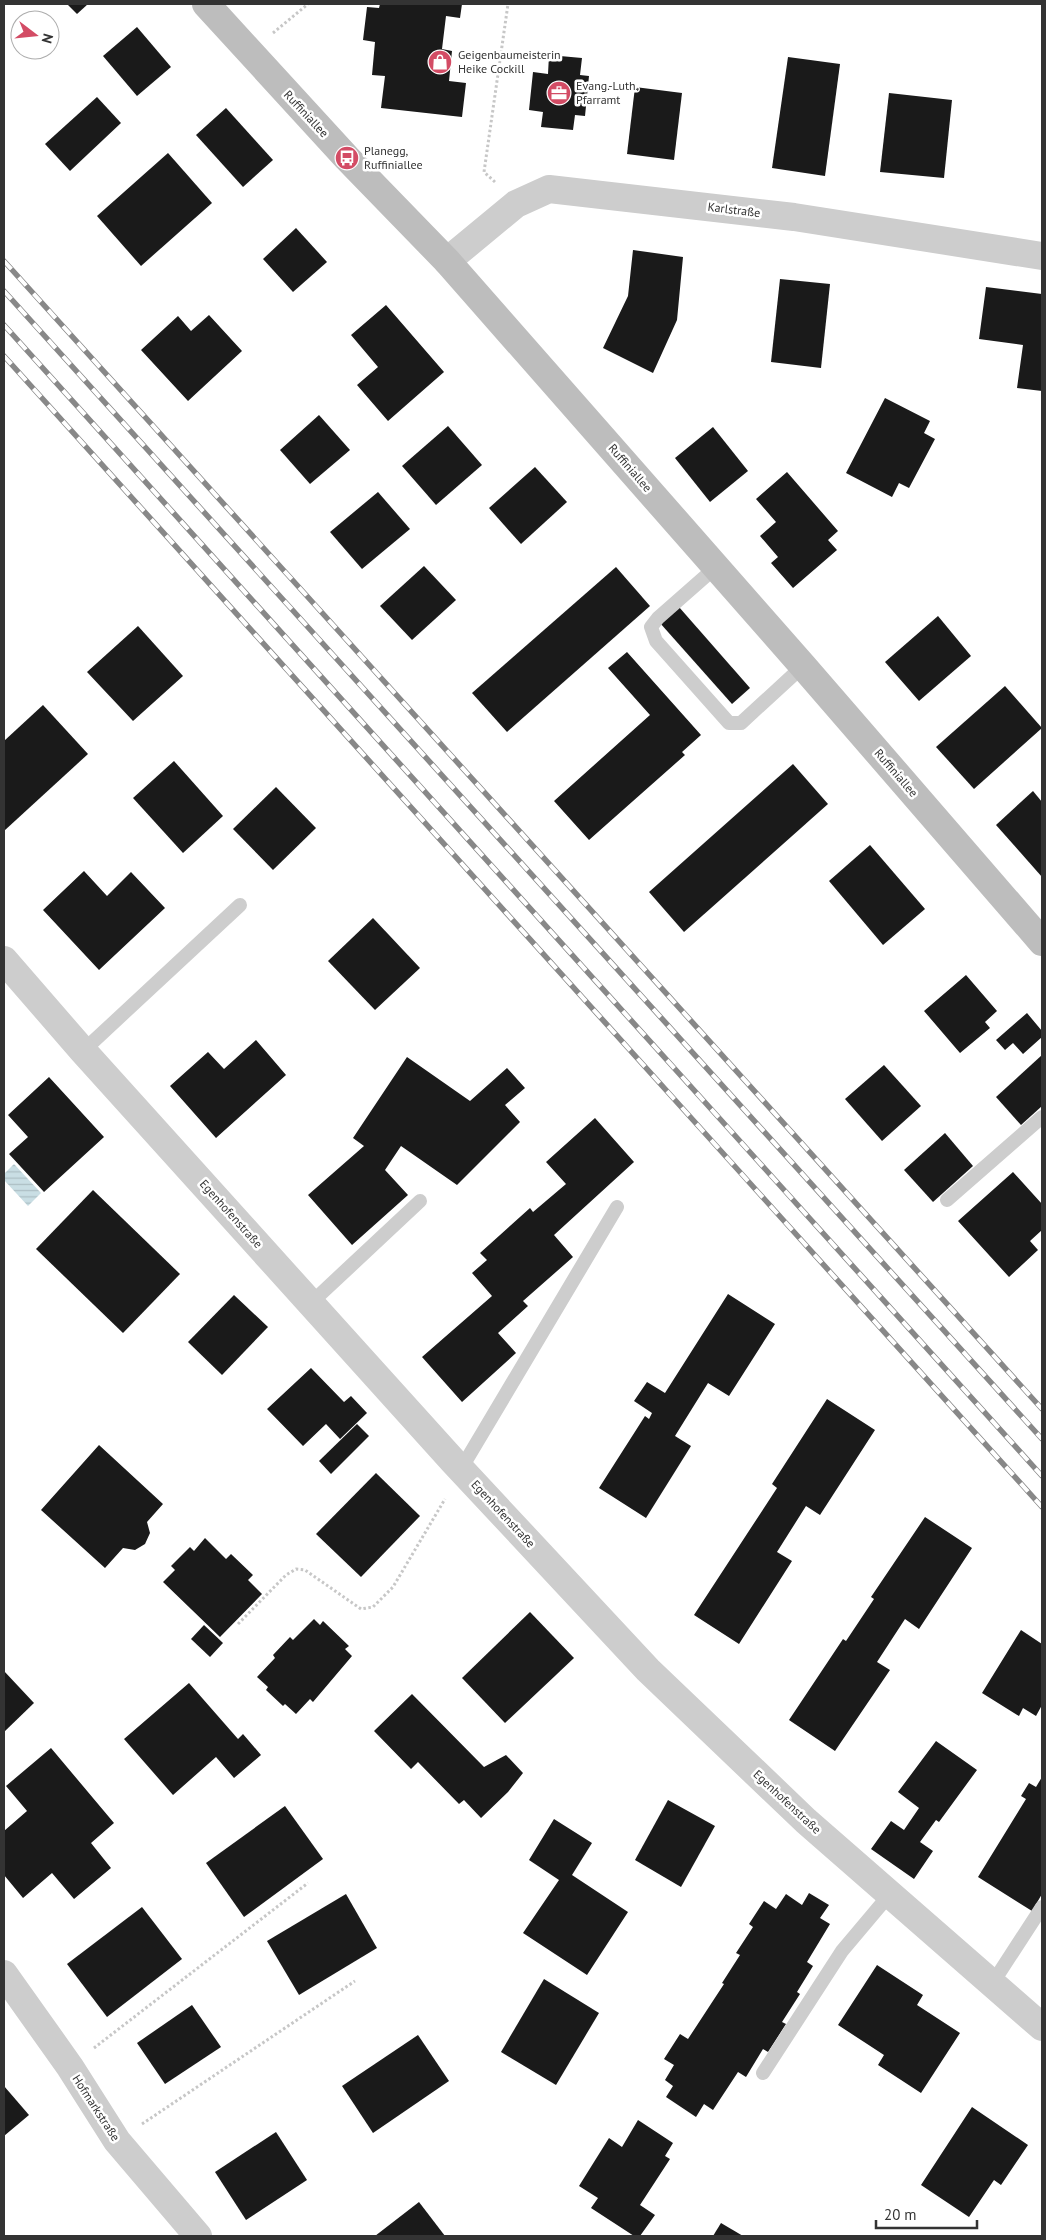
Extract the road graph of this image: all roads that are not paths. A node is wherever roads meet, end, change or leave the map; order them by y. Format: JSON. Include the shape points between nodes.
{"nodes":[{"id":1,"x":206,"y":4,"type":"edge"},
{"id":2,"x":1042,"y":256,"type":"edge"},
{"id":3,"x":447,"y":261,"type":"junction"},
{"id":4,"x":716,"y":567,"type":"junction"},
{"id":5,"x":803,"y":666,"type":"junction"},
{"id":6,"x":240,"y":905,"type":"dead end"},
{"id":7,"x":1042,"y":942,"type":"edge"},
{"id":8,"x":4,"y":960,"type":"edge"},
{"id":9,"x":82,"y":1051,"type":"junction"},
{"id":10,"x":1042,"y":1117,"type":"edge"},
{"id":11,"x":947,"y":1200,"type":"dead end"},
{"id":12,"x":420,"y":1201,"type":"dead end"},
{"id":13,"x":617,"y":1207,"type":"dead end"},
{"id":14,"x":311,"y":1303,"type":"junction"},
{"id":15,"x":462,"y":1470,"type":"junction"},
{"id":16,"x":890,"y":1894,"type":"junction"},
{"id":17,"x":1042,"y":1907,"type":"edge"},
{"id":18,"x":4,"y":1974,"type":"edge"},
{"id":19,"x":992,"y":1984,"type":"junction"},
{"id":20,"x":1042,"y":2027,"type":"edge"},
{"id":21,"x":763,"y":2073,"type":"dead end"},
{"id":22,"x":198,"y":2236,"type":"edge"}],
"edges":[{"from":1,"to":3,"type":"street","name":"Ruffiniallee"},
{"from":2,"to":3,"type":"street","name":"Karlstraße","via":[[794,217],[549,189],[516,204]]},
{"from":3,"to":4,"type":"street","name":"Ruffiniallee"},
{"from":4,"to":5,"type":"street","name":"Ruffiniallee"},
{"from":4,"to":5,"type":"lane","via":[[651,627],[656,641],[728,723],[741,723]]},
{"from":5,"to":7,"type":"street","name":"Ruffiniallee"},
{"from":6,"to":9,"type":"lane"},
{"from":8,"to":9,"type":"street","name":"Egenhofenstraße"},
{"from":9,"to":14,"type":"street","name":"Egenhofenstraße"},
{"from":10,"to":11,"type":"lane"},
{"from":12,"to":14,"type":"lane"},
{"from":13,"to":15,"type":"lane"},
{"from":14,"to":15,"type":"street","name":"Egenhofenstraße"},
{"from":15,"to":16,"type":"street","name":"Egenhofenstraße","via":[[648,1670],[806,1821]]},
{"from":16,"to":19,"type":"street","name":"Egenhofenstraße"},
{"from":16,"to":21,"type":"lane","via":[[842,1951]]},
{"from":17,"to":19,"type":"lane"},
{"from":18,"to":22,"type":"street","name":"Hofmarkstraße","via":[[70,2067],[116,2141]]},
{"from":19,"to":20,"type":"street","name":"Egenhofenstraße"}]}
